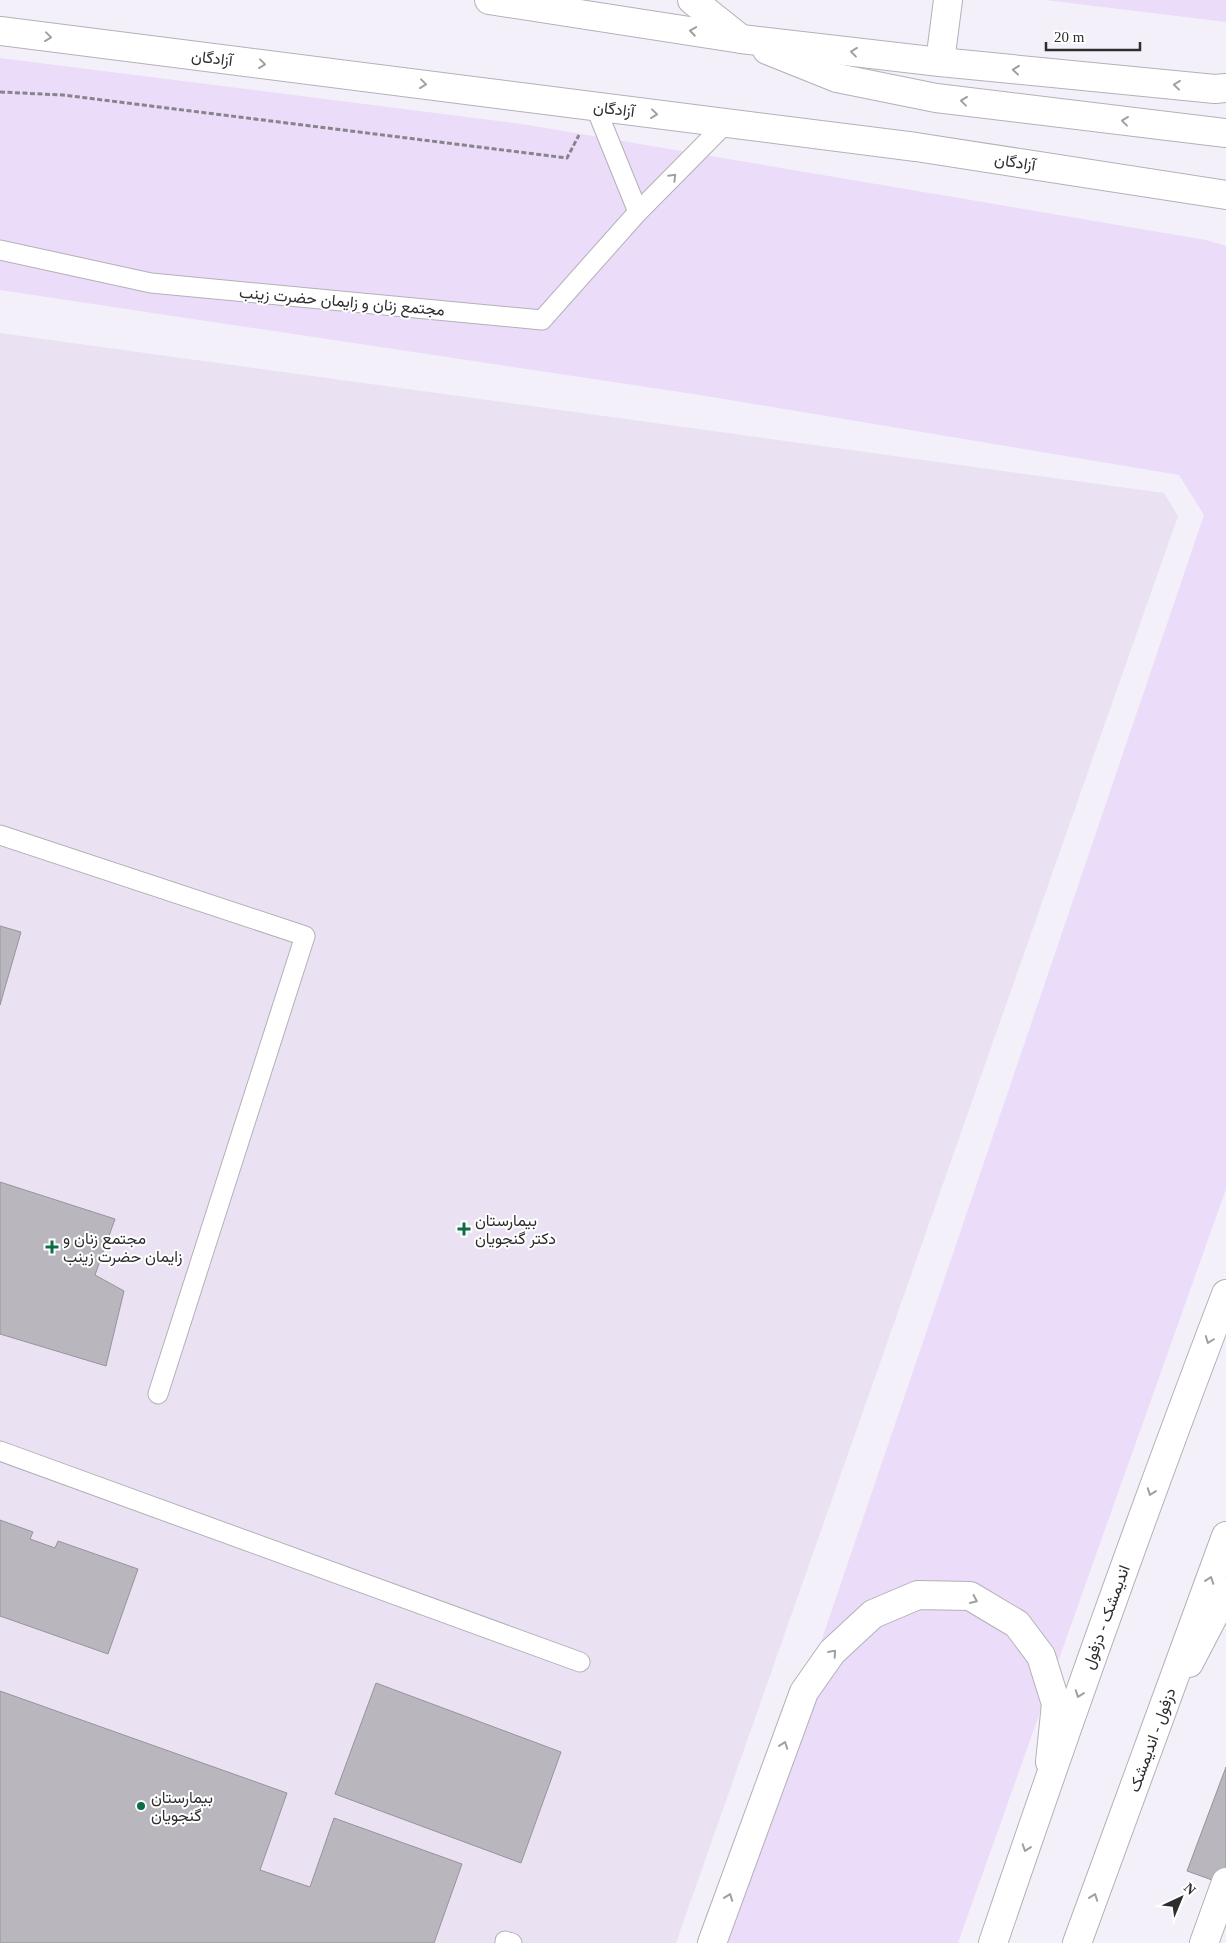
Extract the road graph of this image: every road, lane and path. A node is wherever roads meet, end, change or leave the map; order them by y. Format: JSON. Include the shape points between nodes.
{"nodes":[{"id":1,"x":489,"y":0,"type":"edge"},
{"id":2,"x":692,"y":0,"type":"edge"},
{"id":3,"x":948,"y":0,"type":"edge"},
{"id":4,"x":0,"y":31,"type":"edge"},
{"id":5,"x":741,"y":39,"type":"junction"},
{"id":6,"x":940,"y":62,"type":"junction"},
{"id":7,"x":1222,"y":89,"type":"edge"},
{"id":8,"x":0,"y":92,"type":"edge"},
{"id":9,"x":595,"y":106,"type":"junction"},
{"id":10,"x":726,"y":123,"type":"junction"},
{"id":11,"x":1226,"y":133,"type":"edge"},
{"id":12,"x":1226,"y":195,"type":"edge"},
{"id":13,"x":638,"y":212,"type":"junction"},
{"id":14,"x":0,"y":250,"type":"edge"},
{"id":15,"x":0,"y":835,"type":"edge"},
{"id":16,"x":1226,"y":1294,"type":"edge"},
{"id":17,"x":158,"y":1394,"type":"dead end"},
{"id":18,"x":0,"y":1451,"type":"edge"},
{"id":19,"x":1226,"y":1536,"type":"edge"},
{"id":20,"x":1226,"y":1592,"type":"edge"},
{"id":21,"x":580,"y":1662,"type":"dead end"},
{"id":22,"x":1163,"y":1711,"type":"junction"},
{"id":23,"x":1049,"y":1779,"type":"junction"},
{"id":24,"x":1226,"y":1882,"type":"edge"},
{"id":25,"x":505,"y":1943,"type":"edge"},
{"id":26,"x":512,"y":1943,"type":"edge"},
{"id":27,"x":712,"y":1943,"type":"edge"},
{"id":28,"x":994,"y":1943,"type":"edge"},
{"id":29,"x":1078,"y":1943,"type":"edge"},
{"id":30,"x":1204,"y":1943,"type":"edge"}],
"edges":[{"from":5,"to":1,"type":"main road","one_way":true},
{"from":2,"to":5,"type":"main road"},
{"from":3,"to":6,"type":"main road"},
{"from":4,"to":9,"type":"main road","name":"آزادگان","one_way":true},
{"from":6,"to":5,"type":"main road","one_way":true},
{"from":11,"to":5,"type":"main road","one_way":true,"via":[[936,98],[837,78]]},
{"from":7,"to":6,"type":"main road","one_way":true},
{"from":8,"to":9,"type":"path","via":[[63,95],[567,158]]},
{"from":9,"to":10,"type":"main road","name":"آزادگان","one_way":true},
{"from":9,"to":13,"type":"lane"},
{"from":10,"to":12,"type":"main road","name":"آزادگان","via":[[916,146]]},
{"from":13,"to":10,"type":"lane","name":"مجتمع زنان و زایمان حضرت زینب","one_way":true},
{"from":13,"to":14,"type":"lane","name":"مجتمع زنان و زایمان حضرت زینب","via":[[542,320],[151,283]]},
{"from":15,"to":17,"type":"lane","via":[[305,936]]},
{"from":16,"to":23,"type":"main road","name":"اندیمشک - دزفول","one_way":true,"via":[[1165,1452]]},
{"from":18,"to":21,"type":"lane"},
{"from":22,"to":19,"type":"main road","name":"دزفول - اندیمشک","one_way":true},
{"from":20,"to":22,"type":"main road"},
{"from":29,"to":22,"type":"main road","name":"دزفول - اندیمشک","one_way":true},
{"from":27,"to":23,"type":"main road","one_way":true,"via":[[804,1692],[832,1652],[873,1614],[918,1595],[970,1596],[1017,1624],[1041,1656],[1056,1704]]},
{"from":23,"to":28,"type":"main road","name":"اندیمشک - دزفول","one_way":true},
{"from":24,"to":30,"type":"main road"},
{"from":25,"to":26,"type":"lane","via":[[506,1940]]}]}
